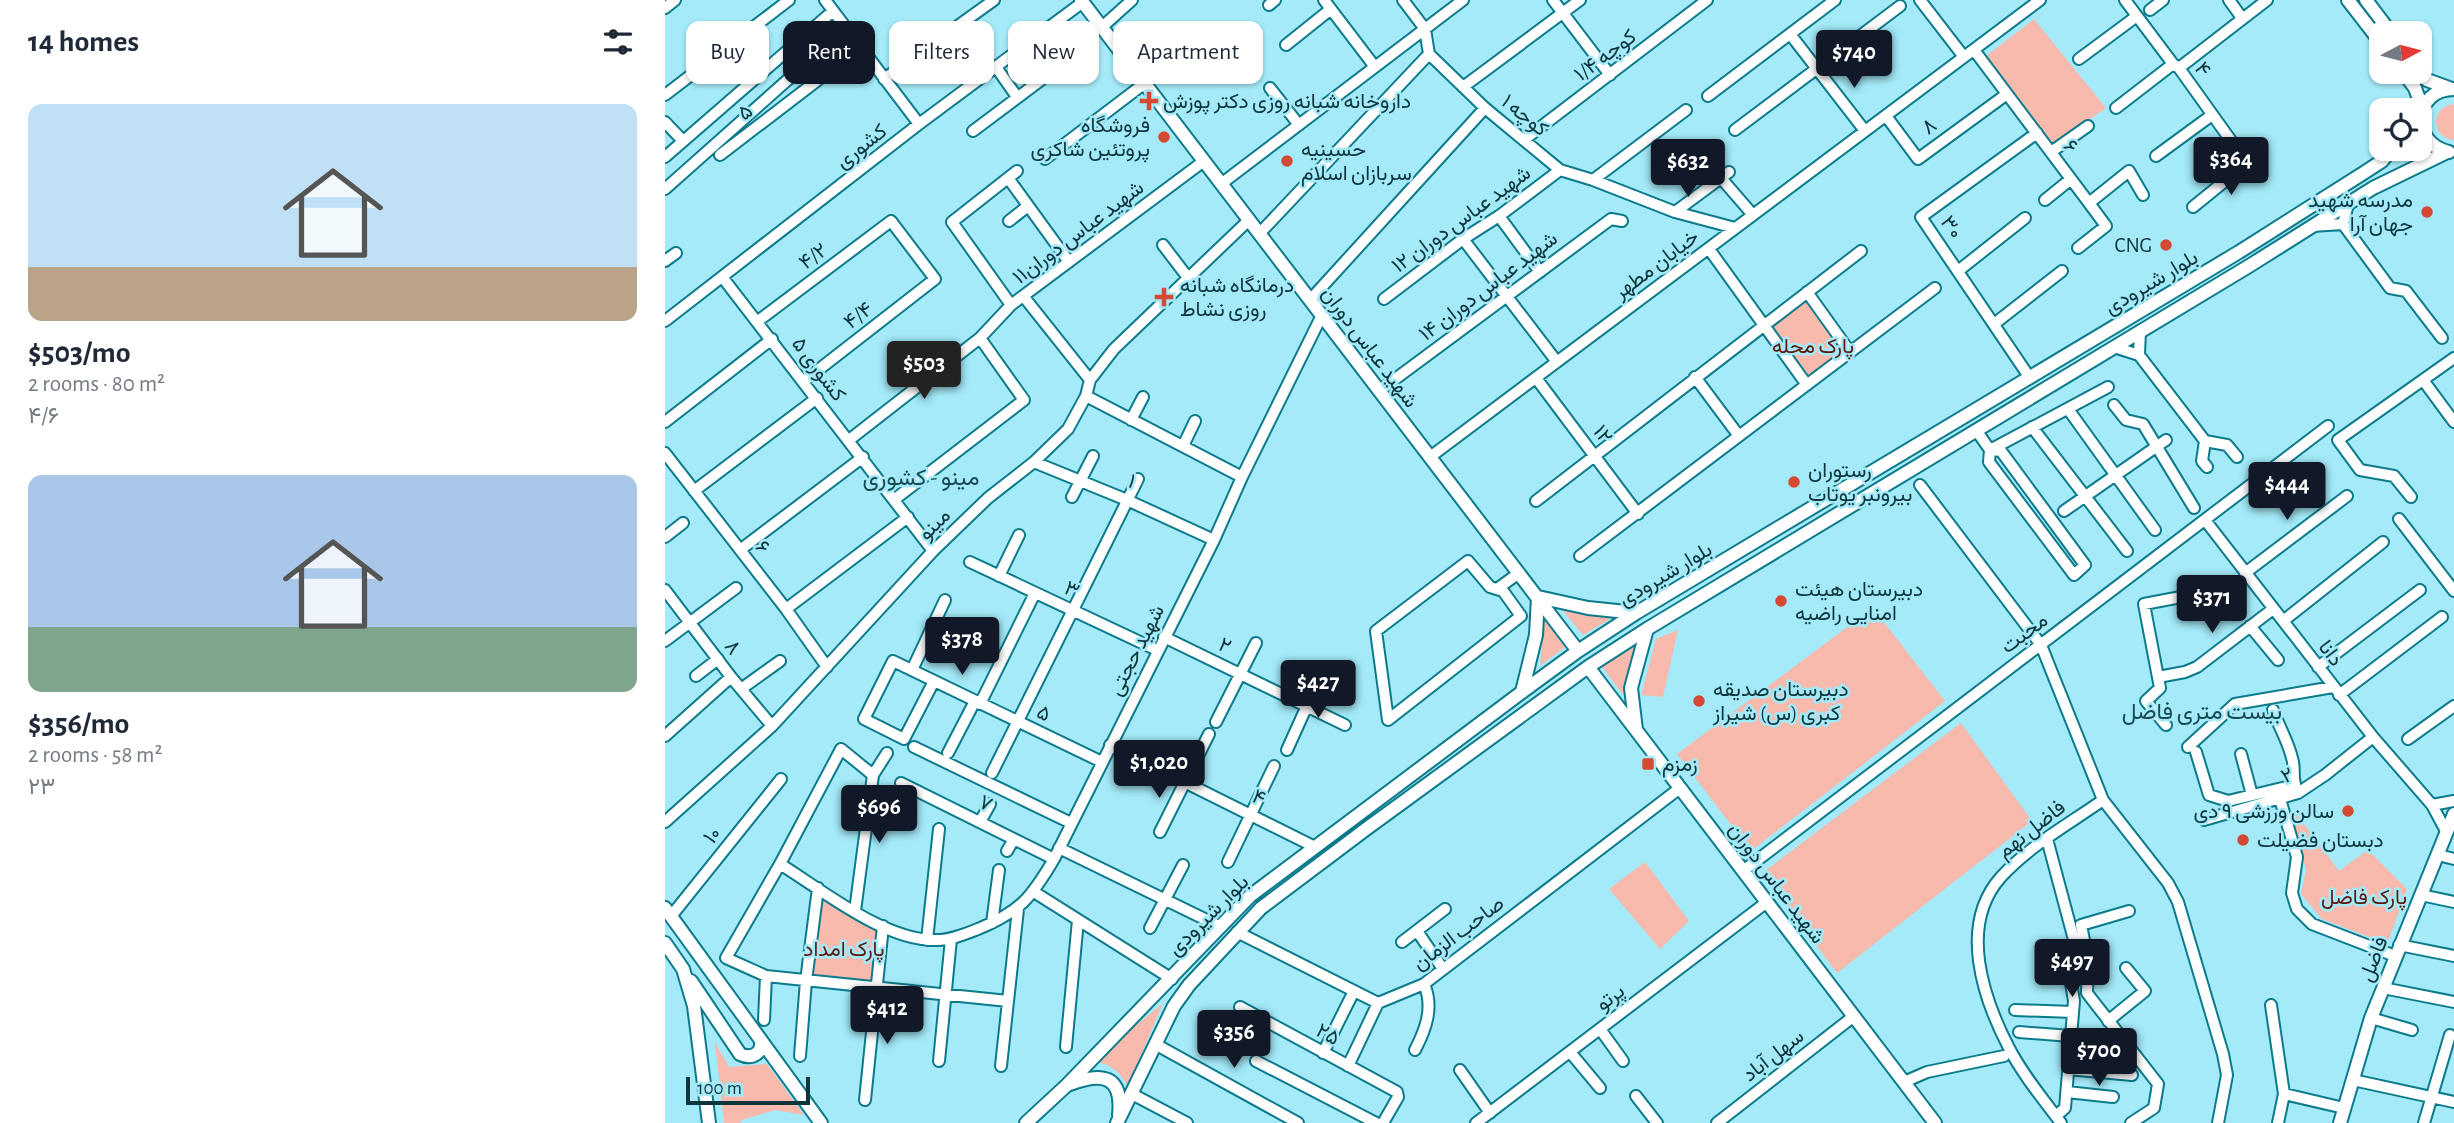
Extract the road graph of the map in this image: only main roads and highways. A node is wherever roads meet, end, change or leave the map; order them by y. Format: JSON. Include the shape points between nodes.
{"nodes":[{"id":1,"x":2348,"y":0,"type":"edge"},
{"id":2,"x":2366,"y":0,"type":"edge"},
{"id":3,"x":1082,"y":1,"type":"edge"},
{"id":4,"x":2382,"y":21,"type":"edge"},
{"id":5,"x":2369,"y":27,"type":"edge"},
{"id":6,"x":2433,"y":82,"type":"edge"},
{"id":7,"x":2452,"y":89,"type":"edge"},
{"id":8,"x":2431,"y":98,"type":"edge"},
{"id":9,"x":2432,"y":143,"type":"edge"},
{"id":10,"x":2450,"y":152,"type":"edge"},
{"id":11,"x":2382,"y":161,"type":"edge"},
{"id":12,"x":1831,"y":497,"type":"junction"},
{"id":13,"x":1818,"y":505,"type":"junction"},
{"id":14,"x":1841,"y":512,"type":"junction"},
{"id":15,"x":1828,"y":520,"type":"junction"},
{"id":16,"x":1538,"y":597,"type":"junction"},
{"id":17,"x":1636,"y":613,"type":"junction"},
{"id":18,"x":1647,"y":629,"type":"junction"},
{"id":19,"x":1578,"y":651,"type":"junction"},
{"id":20,"x":1588,"y":667,"type":"junction"},
{"id":21,"x":1569,"y":680,"type":"junction"},
{"id":22,"x":1603,"y":687,"type":"junction"},
{"id":23,"x":1522,"y":692,"type":"junction"},
{"id":24,"x":1636,"y":730,"type":"junction"},
{"id":25,"x":2454,"y":814,"type":"edge"},
{"id":26,"x":1357,"y":816,"type":"junction"},
{"id":27,"x":1366,"y":829,"type":"junction"},
{"id":28,"x":668,"y":911,"type":"edge"},
{"id":29,"x":665,"y":943,"type":"edge"},
{"id":30,"x":683,"y":969,"type":"junction"},
{"id":31,"x":761,"y":1040,"type":"junction"},
{"id":32,"x":1067,"y":1085,"type":"junction"},
{"id":33,"x":1118,"y":1121,"type":"edge"},
{"id":34,"x":709,"y":1123,"type":"edge"},
{"id":35,"x":821,"y":1123,"type":"edge"},
{"id":36,"x":1026,"y":1123,"type":"edge"},
{"id":37,"x":1935,"y":1123,"type":"edge"},
{"id":38,"x":2340,"y":1123,"type":"edge"}],
"edges":[{"from":1,"to":5,"type":"main road"},
{"from":2,"to":4,"type":"main road"},
{"from":3,"to":16,"type":"main road","name":"شهید عباس دوران"},
{"from":6,"to":7,"type":"main road"},
{"from":7,"to":8,"type":"main road"},
{"from":9,"to":10,"type":"main road"},
{"from":10,"to":14,"type":"main road","name":"بلوار شیرودی","via":[[2373,188]]},
{"from":11,"to":12,"type":"main road","name":"بلوار شیرودی"},
{"from":12,"to":13,"type":"main road","name":"بلوار شیرودی"},
{"from":12,"to":14,"type":"main road","via":[[1833,507]]},
{"from":13,"to":15,"type":"main road"},
{"from":13,"to":17,"type":"main road","name":"بلوار شیرودی"},
{"from":14,"to":15,"type":"main road","name":"بلوار شیرودی"},
{"from":15,"to":18,"type":"main road","name":"بلوار شیرودی"},
{"from":16,"to":17,"type":"main road"},
{"from":16,"to":19,"type":"main road","name":"شهید عباس دوران"},
{"from":16,"to":23,"type":"main road","via":[[1536,635]]},
{"from":17,"to":19,"type":"main road","name":"بلوار شیرودی"},
{"from":18,"to":20,"type":"main road","name":"بلوار شیرودی"},
{"from":18,"to":24,"type":"main road","via":[[1632,688]]},
{"from":19,"to":23,"type":"main road","name":"بلوار شیرودی"},
{"from":20,"to":21,"type":"main road","name":"بلوار شیرودی"},
{"from":20,"to":22,"type":"main road","name":"شهید عباس دوران"},
{"from":21,"to":22,"type":"main road","via":[[1587,680]]},
{"from":21,"to":27,"type":"main road","name":"بلوار شیرودی"},
{"from":22,"to":24,"type":"main road","name":"شهید عباس دوران"},
{"from":23,"to":26,"type":"main road","name":"بلوار شیرودی"},
{"from":24,"to":37,"type":"main road","name":"شهید عباس دوران"},
{"from":25,"to":38,"type":"main road","name":"فاضل","via":[[2371,1018]]},
{"from":26,"to":27,"type":"main road"},
{"from":26,"to":32,"type":"main road","name":"بلوار شیرودی","via":[[1250,896]]},
{"from":27,"to":33,"type":"main road","name":"بلوار شیرودی","via":[[1261,908],[1182,996]]},
{"from":28,"to":31,"type":"main road"},
{"from":29,"to":30,"type":"main road"},
{"from":30,"to":31,"type":"main road","via":[[740,1054],[756,1055]]},
{"from":30,"to":34,"type":"main road","via":[[694,1006]]},
{"from":31,"to":35,"type":"main road"},
{"from":32,"to":33,"type":"main road","via":[[1105,1077],[1120,1099]]},
{"from":32,"to":36,"type":"main road","name":"بلوار شیرودی"}]}
